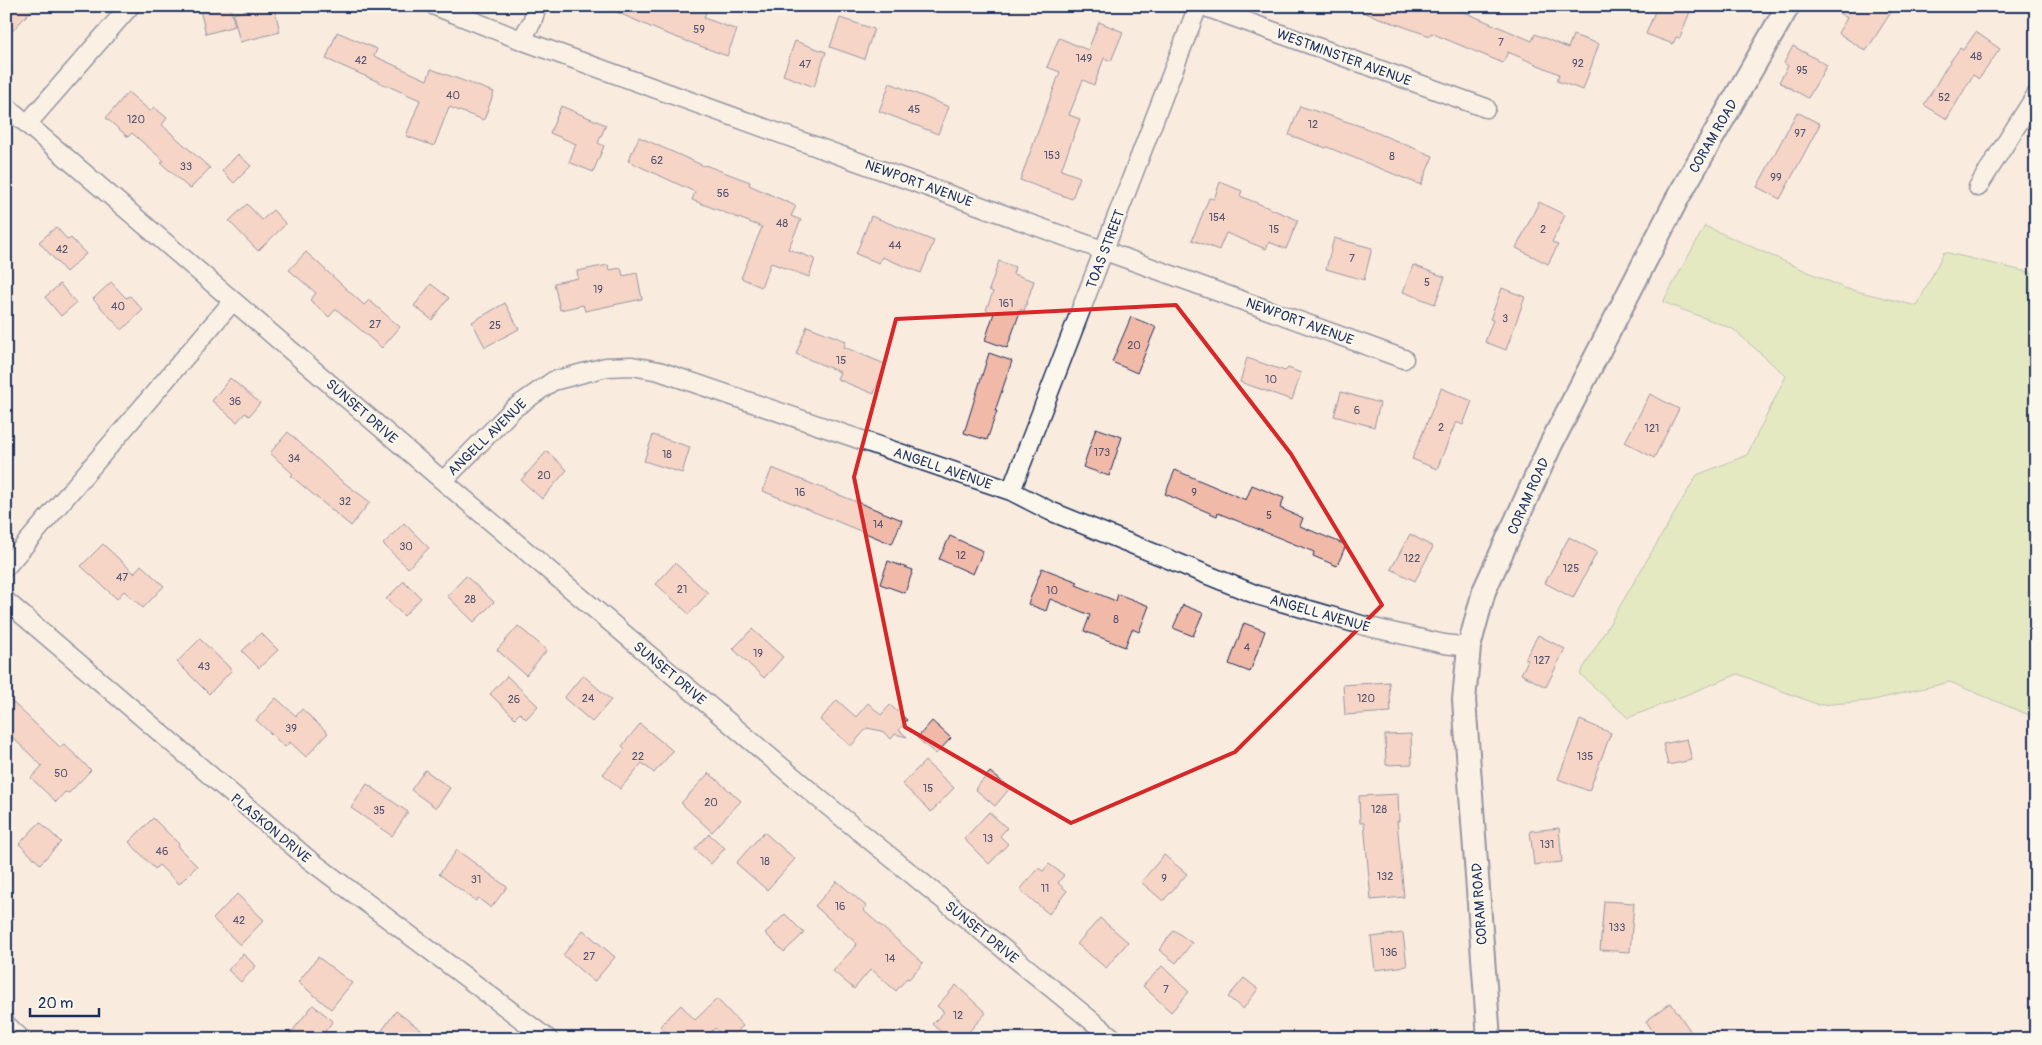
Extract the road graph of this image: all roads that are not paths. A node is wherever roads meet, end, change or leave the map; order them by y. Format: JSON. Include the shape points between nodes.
{"nodes":[{"id":1,"x":130,"y":6,"type":"edge"},
{"id":2,"x":435,"y":6,"type":"edge"},
{"id":3,"x":537,"y":6,"type":"edge"},
{"id":4,"x":1198,"y":6,"type":"edge"},
{"id":5,"x":1203,"y":6,"type":"edge"},
{"id":6,"x":1788,"y":6,"type":"edge"},
{"id":7,"x":521,"y":40,"type":"junction"},
{"id":8,"x":2036,"y":96,"type":"edge"},
{"id":9,"x":6,"y":106,"type":"edge"},
{"id":10,"x":1486,"y":108,"type":"dead end"},
{"id":11,"x":27,"y":124,"type":"junction"},
{"id":12,"x":1978,"y":187,"type":"dead end"},
{"id":13,"x":1105,"y":250,"type":"junction"},
{"id":14,"x":233,"y":301,"type":"junction"},
{"id":15,"x":1404,"y":359,"type":"dead end"},
{"id":16,"x":443,"y":481,"type":"junction"},
{"id":17,"x":1012,"y":491,"type":"junction"},
{"id":18,"x":6,"y":567,"type":"edge"},
{"id":19,"x":6,"y":601,"type":"edge"},
{"id":20,"x":1468,"y":647,"type":"junction"},
{"id":21,"x":6,"y":1018,"type":"edge"},
{"id":22,"x":28,"y":1039,"type":"edge"},
{"id":23,"x":548,"y":1039,"type":"edge"},
{"id":24,"x":1114,"y":1039,"type":"edge"},
{"id":25,"x":1488,"y":1039,"type":"edge"}],
"edges":[{"from":1,"to":11,"type":"street"},
{"from":2,"to":7,"type":"street","name":"NEWPORT AVENUE"},
{"from":3,"to":7,"type":"street"},
{"from":4,"to":13,"type":"street","name":"TOAS STREET"},
{"from":5,"to":10,"type":"street","name":"WESTMINSTER AVENUE"},
{"from":6,"to":20,"type":"street","name":"CORAM ROAD","via":[[1677,199],[1551,444],[1484,591]]},
{"from":7,"to":13,"type":"street","name":"NEWPORT AVENUE"},
{"from":8,"to":12,"type":"street"},
{"from":9,"to":11,"type":"street","name":"SUNSET DRIVE"},
{"from":11,"to":14,"type":"street","name":"SUNSET DRIVE"},
{"from":13,"to":15,"type":"street","name":"NEWPORT AVENUE"},
{"from":13,"to":17,"type":"street","name":"TOAS STREET"},
{"from":14,"to":16,"type":"street","name":"SUNSET DRIVE"},
{"from":14,"to":18,"type":"street"},
{"from":16,"to":17,"type":"street","name":"ANGELL AVENUE","via":[[513,409],[553,381],[606,367],[632,366],[660,371]]},
{"from":16,"to":24,"type":"street","name":"SUNSET DRIVE","via":[[822,801]]},
{"from":17,"to":20,"type":"street","name":"ANGELL AVENUE","via":[[1050,511],[1258,595],[1365,626]]},
{"from":19,"to":23,"type":"street","name":"PLASKON DRIVE","via":[[306,858]]},
{"from":20,"to":25,"type":"street","name":"CORAM ROAD","via":[[1464,700]]},
{"from":21,"to":22,"type":"lane"}]}
